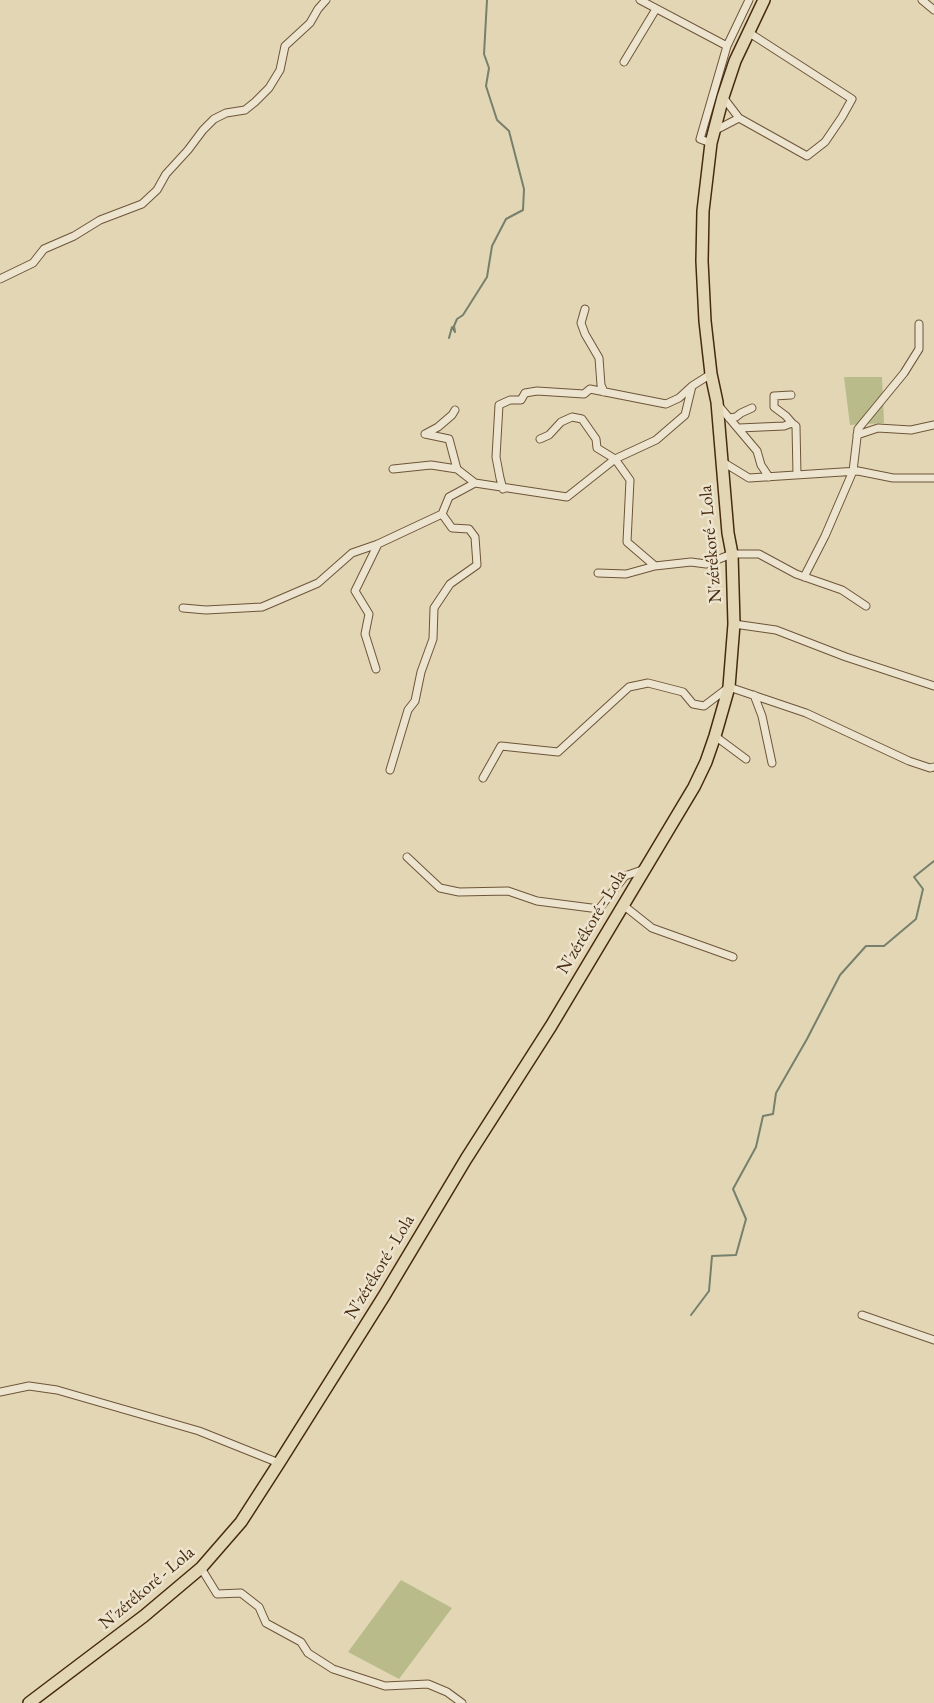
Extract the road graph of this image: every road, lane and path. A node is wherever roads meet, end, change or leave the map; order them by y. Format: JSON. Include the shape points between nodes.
{"nodes":[{"id":1,"x":326,"y":0,"type":"edge"},
{"id":2,"x":640,"y":0,"type":"edge"},
{"id":3,"x":749,"y":0,"type":"edge"},
{"id":4,"x":764,"y":0,"type":"edge"},
{"id":5,"x":922,"y":0,"type":"edge"},
{"id":6,"x":656,"y":9,"type":"junction"},
{"id":7,"x":934,"y":10,"type":"edge"},
{"id":8,"x":748,"y":32,"type":"junction"},
{"id":9,"x":727,"y":46,"type":"junction"},
{"id":10,"x":624,"y":62,"type":"dead end"},
{"id":11,"x":723,"y":97,"type":"junction"},
{"id":12,"x":739,"y":118,"type":"junction"},
{"id":13,"x":714,"y":131,"type":"junction"},
{"id":14,"x":711,"y":143,"type":"junction"},
{"id":15,"x":0,"y":279,"type":"edge"},
{"id":16,"x":585,"y":309,"type":"dead end"},
{"id":17,"x":919,"y":324,"type":"dead end"},
{"id":18,"x":712,"y":374,"type":"junction"},
{"id":19,"x":692,"y":386,"type":"junction"},
{"id":20,"x":604,"y":392,"type":"junction"},
{"id":21,"x":790,"y":395,"type":"dead end"},
{"id":22,"x":717,"y":402,"type":"junction"},
{"id":23,"x":752,"y":408,"type":"dead end"},
{"id":24,"x":455,"y":410,"type":"dead end"},
{"id":25,"x":729,"y":418,"type":"junction"},
{"id":26,"x":792,"y":422,"type":"junction"},
{"id":27,"x":934,"y":424,"type":"edge"},
{"id":28,"x":739,"y":428,"type":"junction"},
{"id":29,"x":857,"y":435,"type":"junction"},
{"id":30,"x":540,"y":439,"type":"dead end"},
{"id":31,"x":616,"y":459,"type":"junction"},
{"id":32,"x":721,"y":461,"type":"junction"},
{"id":33,"x":393,"y":469,"type":"dead end"},
{"id":34,"x":457,"y":469,"type":"junction"},
{"id":35,"x":853,"y":471,"type":"junction"},
{"id":36,"x":797,"y":475,"type":"junction"},
{"id":37,"x":769,"y":476,"type":"junction"},
{"id":38,"x":934,"y":478,"type":"edge"},
{"id":39,"x":474,"y":484,"type":"junction"},
{"id":40,"x":503,"y":489,"type":"junction"},
{"id":41,"x":442,"y":514,"type":"junction"},
{"id":42,"x":378,"y":544,"type":"junction"},
{"id":43,"x":732,"y":554,"type":"junction"},
{"id":44,"x":655,"y":566,"type":"junction"},
{"id":45,"x":598,"y":573,"type":"dead end"},
{"id":46,"x":804,"y":577,"type":"junction"},
{"id":47,"x":866,"y":606,"type":"dead end"},
{"id":48,"x":182,"y":608,"type":"dead end"},
{"id":49,"x":734,"y":624,"type":"junction"},
{"id":50,"x":376,"y":669,"type":"dead end"},
{"id":51,"x":934,"y":686,"type":"edge"},
{"id":52,"x":729,"y":687,"type":"junction"},
{"id":53,"x":754,"y":695,"type":"junction"},
{"id":54,"x":715,"y":736,"type":"junction"},
{"id":55,"x":746,"y":759,"type":"dead end"},
{"id":56,"x":772,"y":763,"type":"dead end"},
{"id":57,"x":934,"y":767,"type":"edge"},
{"id":58,"x":390,"y":770,"type":"dead end"},
{"id":59,"x":483,"y":778,"type":"dead end"},
{"id":60,"x":407,"y":857,"type":"dead end"},
{"id":61,"x":645,"y":869,"type":"junction"},
{"id":62,"x":623,"y":905,"type":"junction"},
{"id":63,"x":733,"y":957,"type":"dead end"},
{"id":64,"x":862,"y":1315,"type":"dead end"},
{"id":65,"x":934,"y":1340,"type":"edge"},
{"id":66,"x":0,"y":1392,"type":"edge"},
{"id":67,"x":280,"y":1463,"type":"junction"},
{"id":68,"x":201,"y":1568,"type":"junction"},
{"id":69,"x":29,"y":1703,"type":"edge"},
{"id":70,"x":462,"y":1703,"type":"edge"}],
"edges":[{"from":1,"to":15,"type":"street","via":[[310,23],[285,46],[280,70],[269,88],[245,110],[226,113],[209,124],[166,174],[157,190],[142,204],[100,220],[44,249],[34,263]]},
{"from":2,"to":6,"type":"street"},
{"from":3,"to":9,"type":"street"},
{"from":4,"to":8,"type":"highway","name":"N'zérékoré - Lola"},
{"from":5,"to":7,"type":"street"},
{"from":6,"to":9,"type":"street"},
{"from":6,"to":10,"type":"street"},
{"from":8,"to":11,"type":"highway","name":"N'zérékoré - Lola"},
{"from":8,"to":12,"type":"street","via":[[852,99],[825,142],[807,156]]},
{"from":9,"to":14,"type":"street","via":[[700,139]]},
{"from":11,"to":12,"type":"street"},
{"from":11,"to":13,"type":"highway","name":"N'zérékoré - Lola"},
{"from":12,"to":13,"type":"street"},
{"from":13,"to":14,"type":"highway","name":"N'zérékoré - Lola"},
{"from":14,"to":18,"type":"highway","name":"N'zérékoré - Lola","via":[[703,211],[702,261]]},
{"from":16,"to":20,"type":"street","via":[[581,323],[599,358],[600,385]]},
{"from":17,"to":29,"type":"street","via":[[919,349],[904,373],[858,429]]},
{"from":18,"to":19,"type":"street"},
{"from":18,"to":22,"type":"highway","name":"N'zérékoré - Lola"},
{"from":19,"to":20,"type":"street","via":[[666,404]]},
{"from":19,"to":31,"type":"street","via":[[684,415],[656,440]]},
{"from":20,"to":40,"type":"street","via":[[590,389],[584,394],[538,391],[525,393],[522,400],[498,405],[496,457]]},
{"from":21,"to":26,"type":"street","via":[[774,396],[774,407]]},
{"from":22,"to":25,"type":"street"},
{"from":22,"to":32,"type":"highway","name":"N'zérékoré - Lola"},
{"from":23,"to":25,"type":"street"},
{"from":24,"to":34,"type":"street","via":[[452,416],[425,434],[449,438]]},
{"from":25,"to":28,"type":"street"},
{"from":26,"to":28,"type":"street","via":[[784,426]]},
{"from":26,"to":36,"type":"street","via":[[796,426]]},
{"from":27,"to":29,"type":"street","via":[[911,430],[878,428]]},
{"from":28,"to":37,"type":"street","via":[[758,451],[761,465]]},
{"from":29,"to":35,"type":"street"},
{"from":30,"to":31,"type":"street","via":[[549,435],[561,422],[572,417],[582,419],[596,439],[597,448]]},
{"from":31,"to":40,"type":"street","via":[[567,497]]},
{"from":31,"to":44,"type":"street","via":[[630,480],[627,542]]},
{"from":32,"to":37,"type":"street","via":[[749,478]]},
{"from":32,"to":43,"type":"highway","name":"N'zérékoré - Lola"},
{"from":33,"to":34,"type":"street","via":[[431,465]]},
{"from":34,"to":39,"type":"street"},
{"from":35,"to":36,"type":"street"},
{"from":35,"to":38,"type":"street","via":[[893,478]]},
{"from":35,"to":46,"type":"street"},
{"from":36,"to":37,"type":"street"},
{"from":39,"to":40,"type":"street"},
{"from":39,"to":41,"type":"street","via":[[449,497]]},
{"from":41,"to":42,"type":"street"},
{"from":41,"to":58,"type":"street","via":[[452,528],[469,529],[475,537],[477,565],[450,584],[434,608],[433,640]]},
{"from":42,"to":48,"type":"street","via":[[352,553],[318,583],[262,607]]},
{"from":42,"to":50,"type":"street","via":[[355,591],[368,614],[365,634]]},
{"from":43,"to":44,"type":"street","via":[[706,564],[691,562]]},
{"from":43,"to":46,"type":"street","via":[[759,554]]},
{"from":43,"to":49,"type":"highway","name":"N'zérékoré - Lola"},
{"from":44,"to":45,"type":"street","via":[[626,574]]},
{"from":46,"to":47,"type":"street","via":[[842,590]]},
{"from":49,"to":51,"type":"street","via":[[776,630]]},
{"from":49,"to":52,"type":"highway","name":"N'zérékoré - Lola"},
{"from":52,"to":53,"type":"street"},
{"from":52,"to":54,"type":"highway","name":"N'zérékoré - Lola"},
{"from":52,"to":59,"type":"street","via":[[704,706],[693,704],[683,692],[648,683],[629,687],[558,752],[501,746]]},
{"from":53,"to":56,"type":"street"},
{"from":53,"to":57,"type":"street","via":[[806,712],[909,761]]},
{"from":54,"to":55,"type":"street"},
{"from":54,"to":61,"type":"highway","name":"N'zérékoré - Lola","via":[[694,787]]},
{"from":60,"to":61,"type":"street","via":[[440,888],[458,892],[508,891],[537,901],[599,909],[625,876]]},
{"from":61,"to":62,"type":"highway","name":"N'zérékoré - Lola"},
{"from":62,"to":63,"type":"street","via":[[652,928]]},
{"from":62,"to":67,"type":"highway","name":"N'zérékoré - Lola"},
{"from":64,"to":65,"type":"street"},
{"from":66,"to":67,"type":"street","via":[[29,1386],[57,1390],[199,1431]]},
{"from":67,"to":68,"type":"highway","name":"N'zérékoré - Lola","via":[[241,1522]]},
{"from":68,"to":69,"type":"highway","name":"N'zérékoré - Lola","via":[[144,1616]]},
{"from":68,"to":70,"type":"street","via":[[217,1594],[241,1593],[259,1607],[266,1623],[301,1642],[308,1653],[333,1669],[385,1686],[428,1684]]}]}
